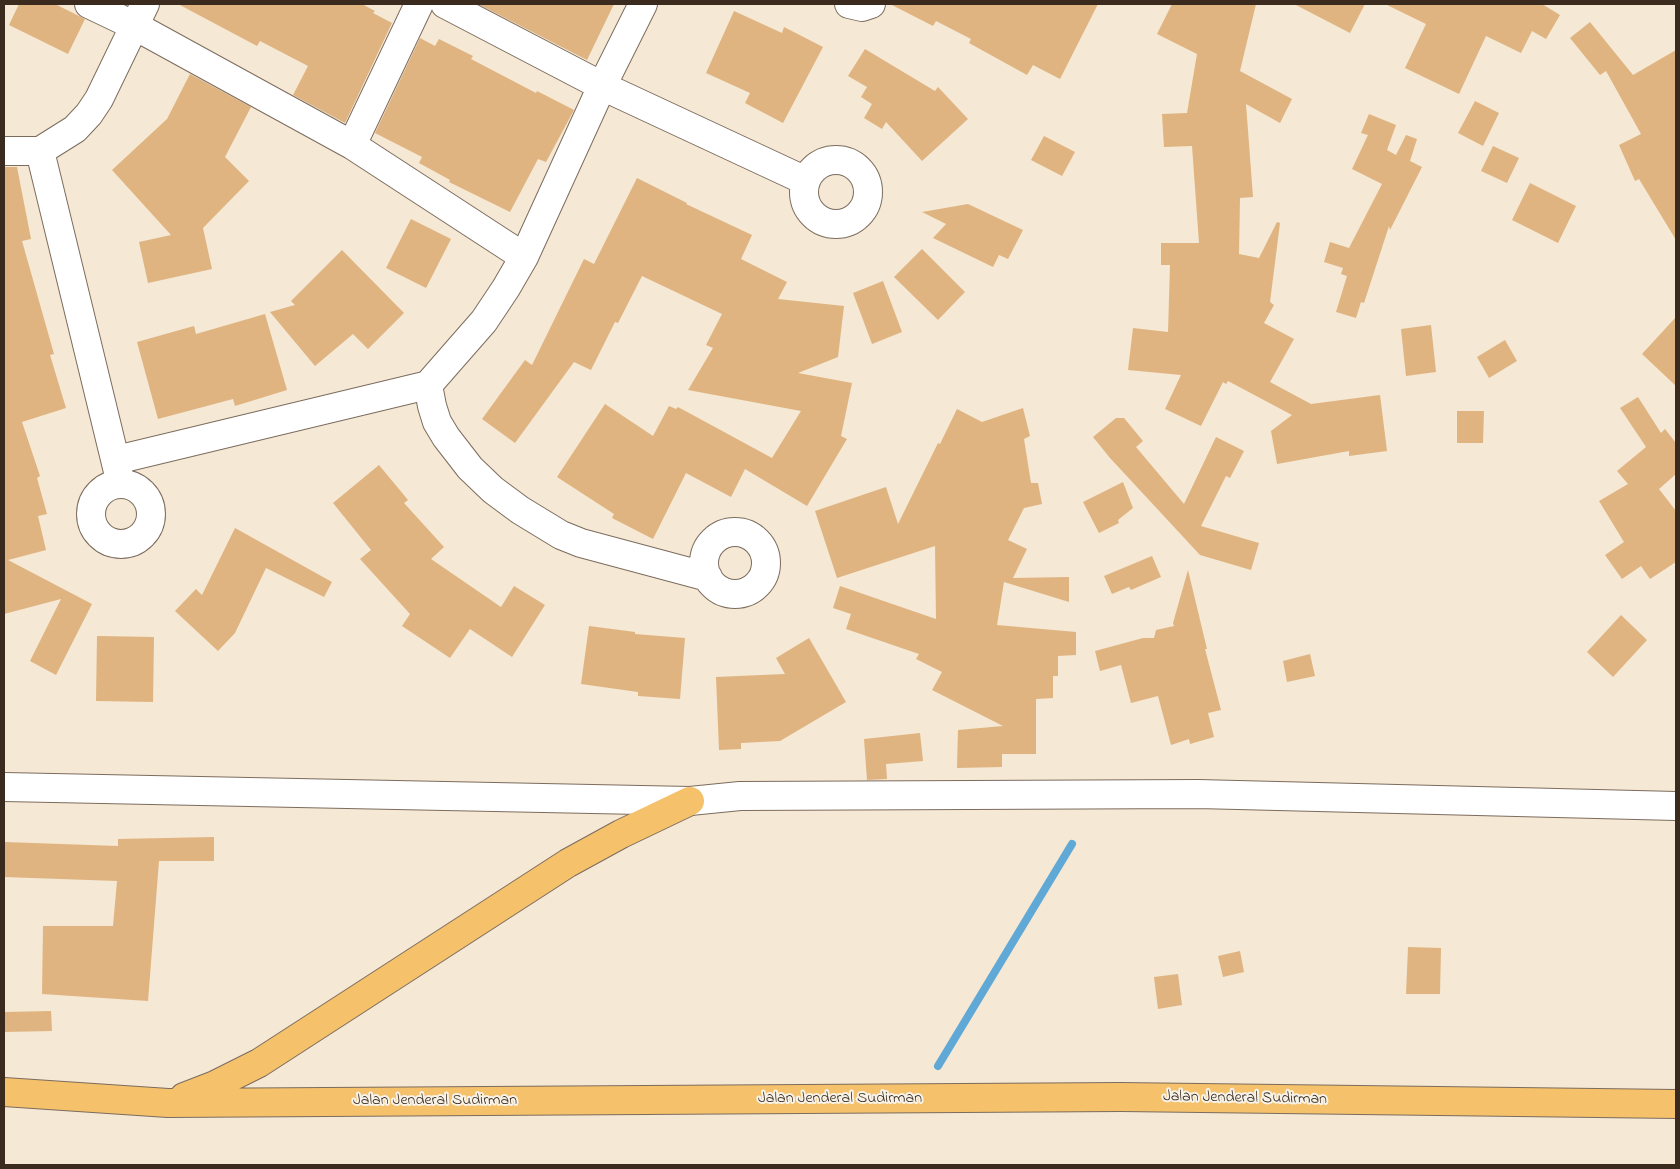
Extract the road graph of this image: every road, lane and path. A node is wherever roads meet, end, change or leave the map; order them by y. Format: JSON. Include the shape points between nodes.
{"nodes":[{"id":1,"x":89,"y":4,"type":"edge"},
{"id":2,"x":419,"y":4,"type":"edge"},
{"id":3,"x":445,"y":4,"type":"edge"},
{"id":4,"x":643,"y":4,"type":"edge"},
{"id":5,"x":849,"y":4,"type":"edge"},
{"id":6,"x":871,"y":4,"type":"edge"},
{"id":7,"x":140,"y":15,"type":"edge"},
{"id":8,"x":602,"y":86,"type":"junction"},
{"id":9,"x":352,"y":145,"type":"junction"},
{"id":10,"x":4,"y":151,"type":"edge"},
{"id":11,"x":40,"y":151,"type":"junction"},
{"id":12,"x":806,"y":181,"type":"dead end"},
{"id":13,"x":524,"y":257,"type":"junction"},
{"id":14,"x":428,"y":386,"type":"junction"},
{"id":15,"x":708,"y":577,"type":"dead end"},
{"id":16,"x":4,"y":787,"type":"edge"},
{"id":17,"x":690,"y":801,"type":"junction"},
{"id":18,"x":1676,"y":806,"type":"edge"},
{"id":19,"x":4,"y":1092,"type":"edge"},
{"id":20,"x":168,"y":1103,"type":"junction"},
{"id":21,"x":1676,"y":1104,"type":"edge"}],
"edges":[{"from":1,"to":7,"type":"street"},
{"from":2,"to":9,"type":"street"},
{"from":3,"to":8,"type":"street"},
{"from":4,"to":8,"type":"street"},
{"from":5,"to":6,"type":"street","via":[[862,7]]},
{"from":7,"to":9,"type":"street"},
{"from":7,"to":11,"type":"street","via":[[89,114],[75,129]]},
{"from":8,"to":12,"type":"street"},
{"from":8,"to":13,"type":"street"},
{"from":9,"to":13,"type":"street"},
{"from":10,"to":11,"type":"street"},
{"from":11,"to":14,"type":"street","via":[[119,472]]},
{"from":13,"to":14,"type":"street","via":[[484,320]]},
{"from":14,"to":15,"type":"street","via":[[437,422],[446,437],[470,468],[520,510],[581,543]]},
{"from":16,"to":17,"type":"street"},
{"from":17,"to":18,"type":"street","via":[[740,796],[1198,794]]},
{"from":17,"to":20,"type":"highway","via":[[568,863],[259,1063]]},
{"from":19,"to":20,"type":"highway","name":"Jalan Jenderal Sudirman"},
{"from":20,"to":21,"type":"highway","name":"Jalan Jenderal Sudirman","via":[[1121,1097]]}]}
